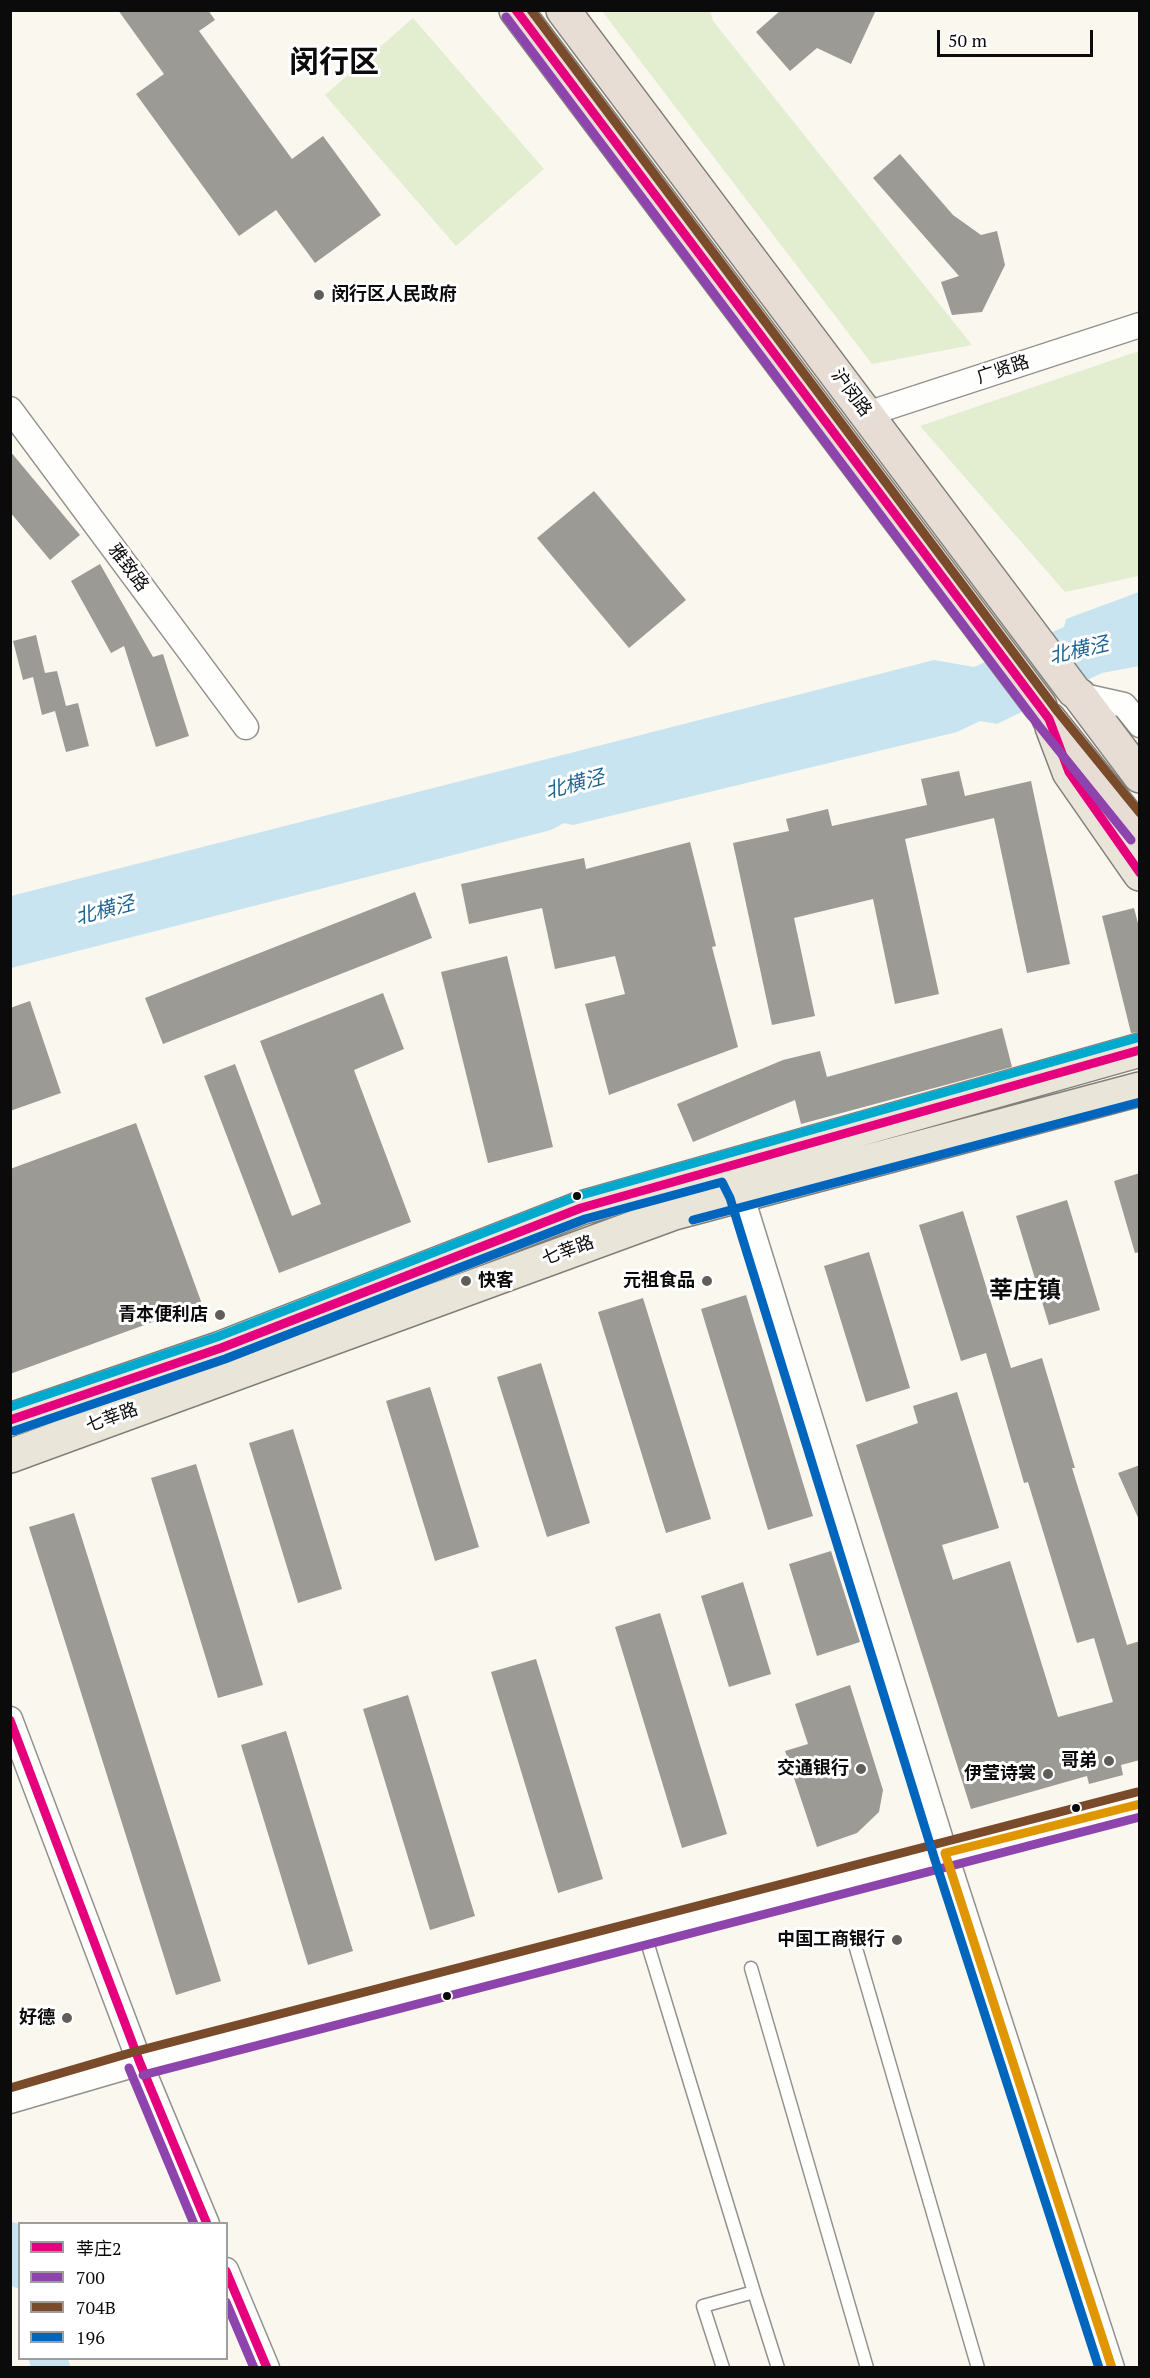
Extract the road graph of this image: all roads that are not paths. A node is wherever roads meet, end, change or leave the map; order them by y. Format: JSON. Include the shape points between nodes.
{"nodes":[{"id":1,"x":516,"y":10,"type":"edge"},
{"id":2,"x":563,"y":10,"type":"edge"},
{"id":3,"x":1140,"y":325,"type":"edge"},
{"id":4,"x":10,"y":409,"type":"edge"},
{"id":5,"x":867,"y":414,"type":"junction"},
{"id":6,"x":1076,"y":693,"type":"junction"},
{"id":7,"x":1044,"y":712,"type":"junction"},
{"id":8,"x":1140,"y":725,"type":"edge"},
{"id":9,"x":246,"y":728,"type":"dead end"},
{"id":10,"x":1140,"y":776,"type":"edge"},
{"id":11,"x":1140,"y":833,"type":"edge"},
{"id":12,"x":1140,"y":874,"type":"edge"},
{"id":13,"x":1140,"y":1050,"type":"edge"},
{"id":14,"x":1140,"y":1089,"type":"edge"},
{"id":15,"x":735,"y":1181,"type":"junction"},
{"id":16,"x":10,"y":1420,"type":"edge"},
{"id":17,"x":10,"y":1456,"type":"edge"},
{"id":18,"x":10,"y":1719,"type":"edge"},
{"id":19,"x":1140,"y":1804,"type":"edge"},
{"id":20,"x":945,"y":1853,"type":"junction"},
{"id":21,"x":644,"y":1932,"type":"junction"},
{"id":22,"x":853,"y":1938,"type":"dead end"},
{"id":23,"x":751,"y":1968,"type":"dead end"},
{"id":24,"x":140,"y":2063,"type":"junction"},
{"id":25,"x":10,"y":2101,"type":"edge"},
{"id":26,"x":207,"y":2222,"type":"edge"},
{"id":27,"x":228,"y":2275,"type":"edge"},
{"id":28,"x":754,"y":2292,"type":"junction"},
{"id":29,"x":267,"y":2367,"type":"edge"},
{"id":30,"x":723,"y":2367,"type":"edge"},
{"id":31,"x":778,"y":2367,"type":"edge"},
{"id":32,"x":867,"y":2367,"type":"edge"},
{"id":33,"x":978,"y":2367,"type":"edge"},
{"id":34,"x":1112,"y":2367,"type":"edge"}],
"edges":[{"from":1,"to":7,"type":"highway","name":"沪闵路"},
{"from":2,"to":5,"type":"highway","name":"沪闵路"},
{"from":3,"to":5,"type":"street","name":"广贤路"},
{"from":4,"to":9,"type":"street","name":"雅致路"},
{"from":5,"to":6,"type":"highway","name":"沪闵路"},
{"from":6,"to":8,"type":"street","via":[[1124,705]]},
{"from":6,"to":10,"type":"highway","name":"沪闵路"},
{"from":7,"to":11,"type":"highway","name":"沪闵路"},
{"from":7,"to":12,"type":"main road","via":[[1070,772]]},
{"from":13,"to":15,"type":"main road","name":"七莘路"},
{"from":14,"to":15,"type":"main road","name":"七莘路"},
{"from":15,"to":16,"type":"main road","name":"七莘路","via":[[582,1208],[220,1348]]},
{"from":15,"to":17,"type":"main road","name":"七莘路","via":[[674,1213]]},
{"from":15,"to":20,"type":"street"},
{"from":18,"to":24,"type":"street"},
{"from":19,"to":20,"type":"street"},
{"from":20,"to":21,"type":"street"},
{"from":20,"to":34,"type":"street"},
{"from":21,"to":24,"type":"street"},
{"from":21,"to":28,"type":"lane"},
{"from":22,"to":33,"type":"lane"},
{"from":23,"to":32,"type":"lane"},
{"from":24,"to":25,"type":"street"},
{"from":24,"to":26,"type":"street"},
{"from":27,"to":29,"type":"street"},
{"from":28,"to":30,"type":"lane","via":[[703,2306]]},
{"from":28,"to":31,"type":"lane"}]}
